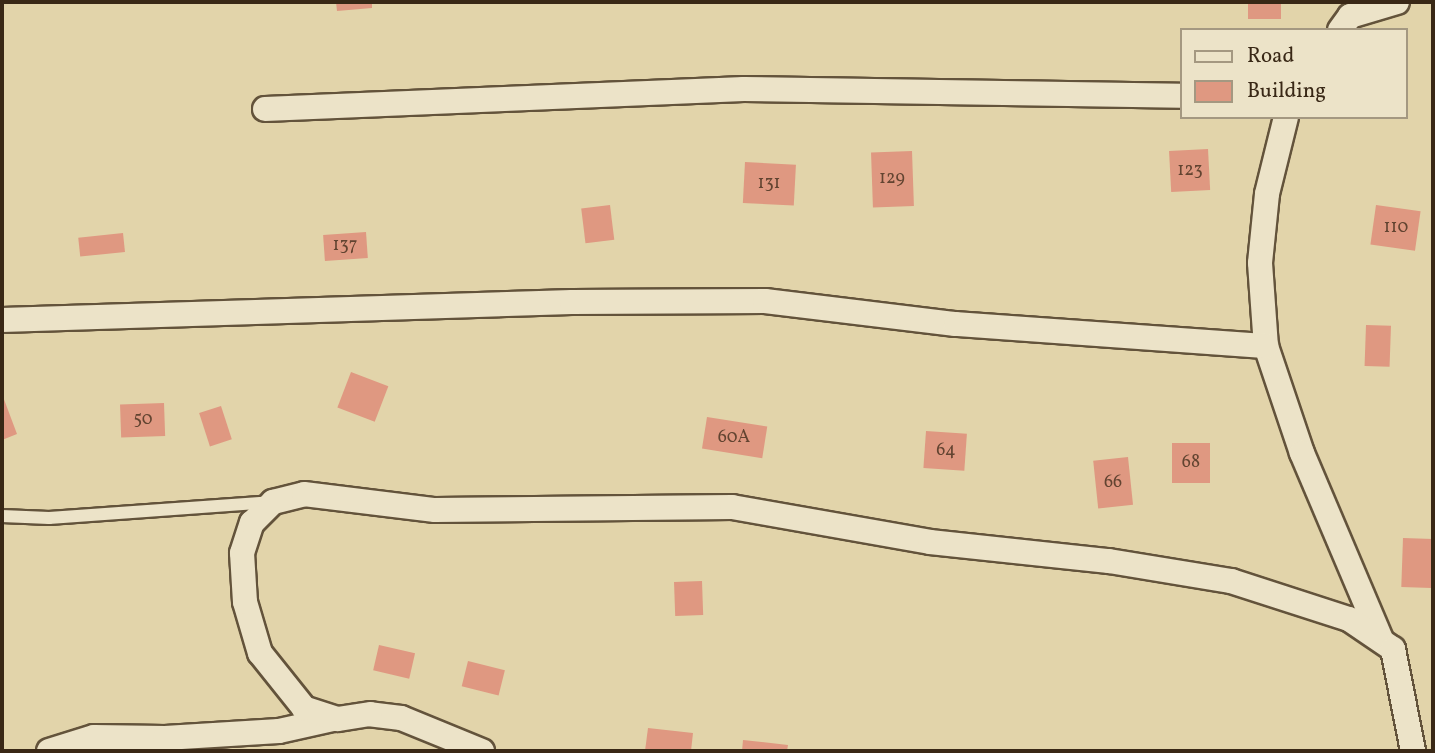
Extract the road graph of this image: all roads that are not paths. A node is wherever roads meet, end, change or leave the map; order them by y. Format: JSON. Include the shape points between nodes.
{"nodes":[{"id":1,"x":1397,"y":2,"type":"edge"},
{"id":2,"x":1341,"y":28,"type":"edge"},
{"id":3,"x":1180,"y":96,"type":"edge"},
{"id":4,"x":265,"y":109,"type":"dead end"},
{"id":5,"x":1286,"y":119,"type":"edge"},
{"id":6,"x":2,"y":320,"type":"edge"},
{"id":7,"x":1266,"y":346,"type":"junction"},
{"id":8,"x":273,"y":502,"type":"junction"},
{"id":9,"x":2,"y":516,"type":"edge"},
{"id":10,"x":1380,"y":637,"type":"junction"},
{"id":11,"x":337,"y":719,"type":"junction"},
{"id":12,"x":49,"y":751,"type":"edge"},
{"id":13,"x":482,"y":751,"type":"edge"},
{"id":14,"x":1413,"y":751,"type":"edge"}],
"edges":[{"from":1,"to":2,"type":"street","via":[[1350,16]]},
{"from":3,"to":4,"type":"street","via":[[744,89]]},
{"from":5,"to":7,"type":"street","via":[[1267,194],[1259,263]]},
{"from":6,"to":7,"type":"street","via":[[572,302],[765,301],[956,324]]},
{"from":7,"to":10,"type":"street","via":[[1302,453]]},
{"from":8,"to":9,"type":"lane","via":[[49,518]]},
{"from":8,"to":10,"type":"street","via":[[304,494],[435,510],[732,507],[930,542],[1109,561],[1231,581],[1314,604]]},
{"from":8,"to":11,"type":"street","via":[[253,523],[243,553],[245,602],[260,653],[304,708]]},
{"from":10,"to":14,"type":"street","via":[[1393,649]]},
{"from":11,"to":12,"type":"street","via":[[279,731],[94,737]]},
{"from":11,"to":13,"type":"street","via":[[370,714],[401,718]]}]}
